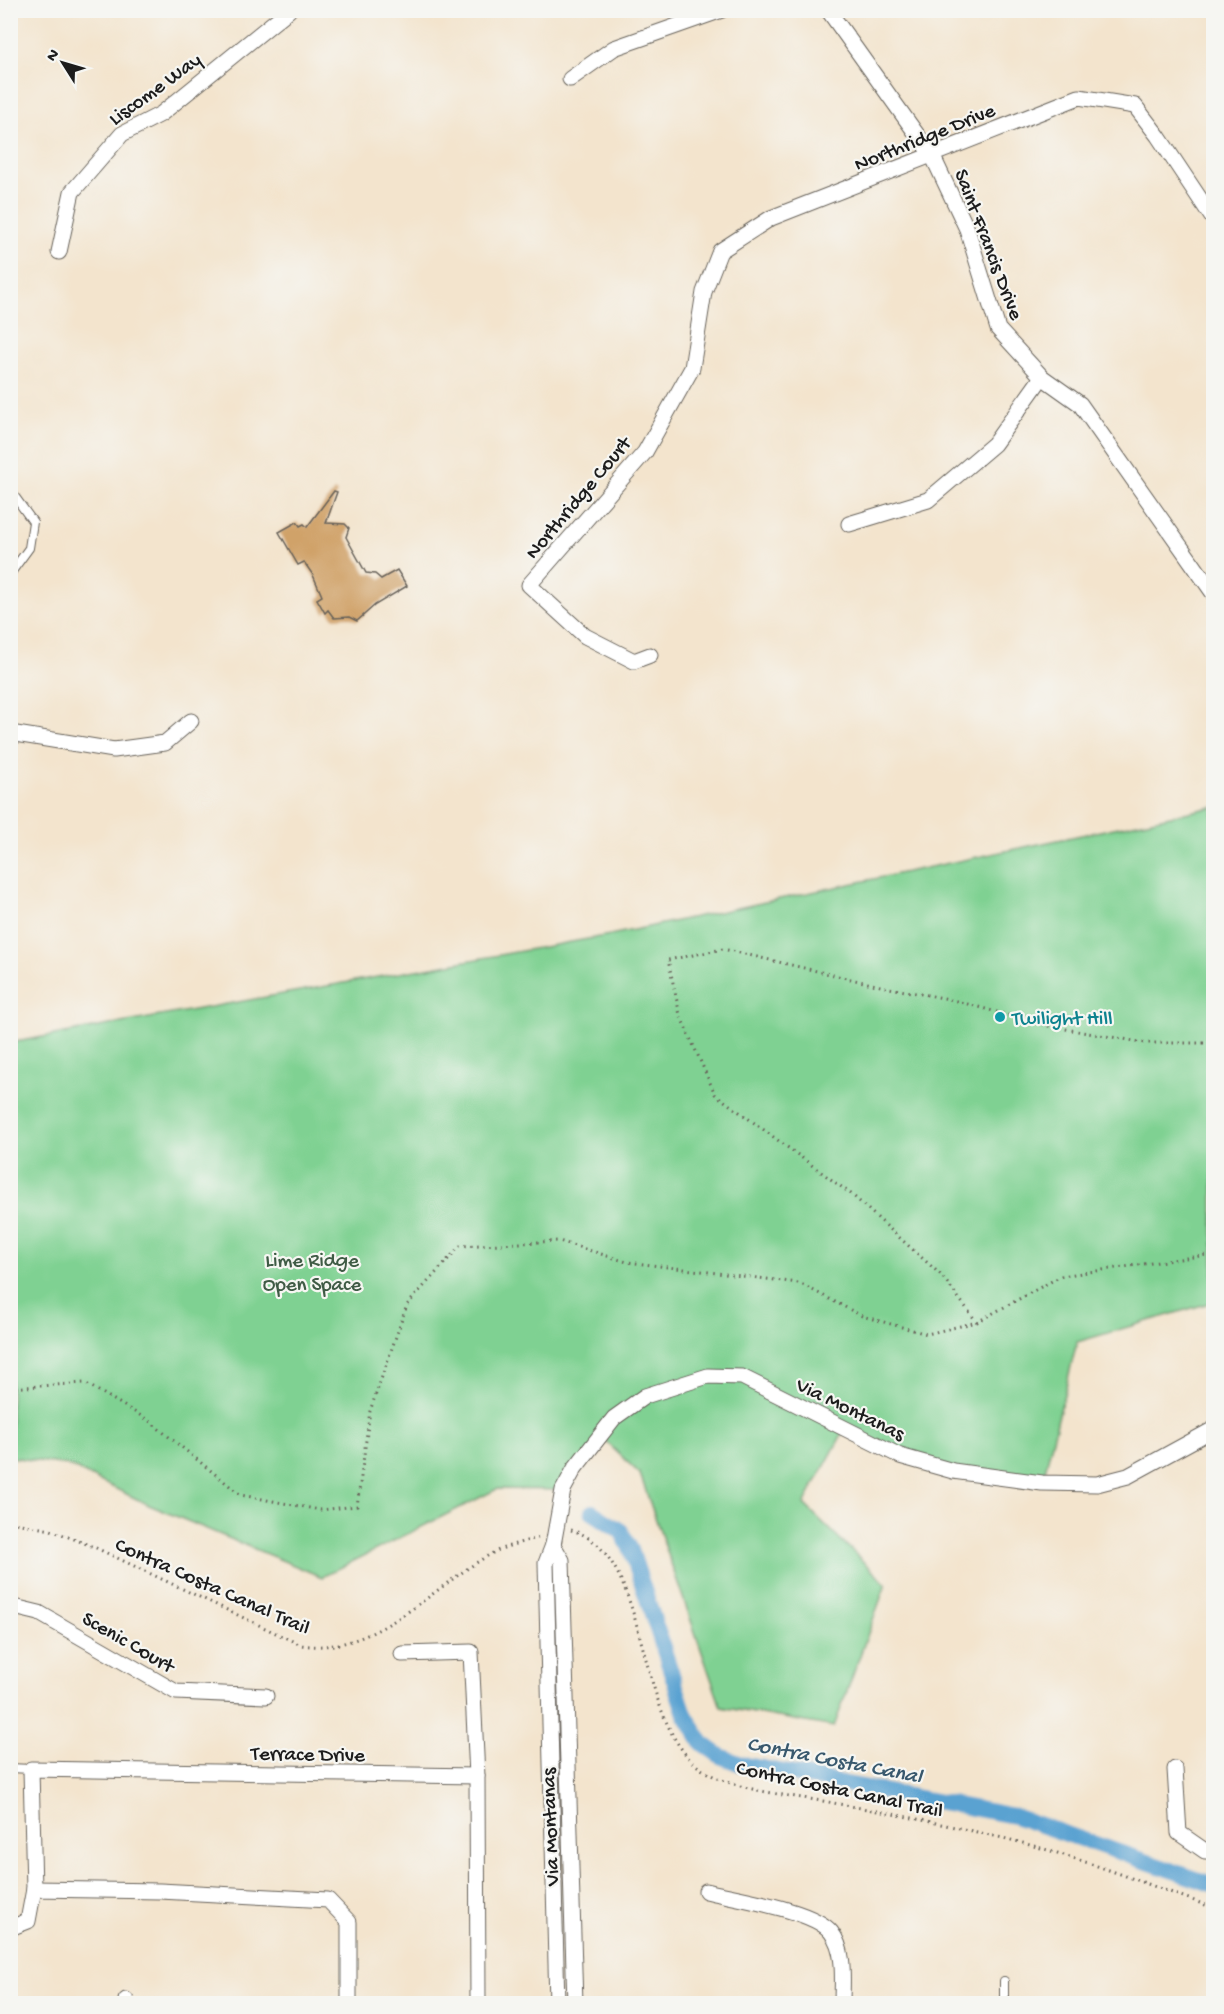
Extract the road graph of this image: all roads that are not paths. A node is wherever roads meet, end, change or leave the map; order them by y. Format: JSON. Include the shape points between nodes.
{"nodes":[{"id":1,"x":289,"y":10,"type":"edge"},
{"id":2,"x":722,"y":10,"type":"edge"},
{"id":3,"x":828,"y":10,"type":"edge"},
{"id":4,"x":269,"y":16,"type":"edge"},
{"id":5,"x":570,"y":79,"type":"dead end"},
{"id":6,"x":933,"y":156,"type":"junction"},
{"id":7,"x":1214,"y":220,"type":"edge"},
{"id":8,"x":59,"y":252,"type":"dead end"},
{"id":9,"x":692,"y":368,"type":"joint"},
{"id":10,"x":1042,"y":377,"type":"junction"},
{"id":11,"x":10,"y":490,"type":"edge"},
{"id":12,"x":849,"y":524,"type":"dead end"},
{"id":13,"x":10,"y":574,"type":"edge"},
{"id":14,"x":1214,"y":594,"type":"edge"},
{"id":15,"x":650,"y":655,"type":"dead end"},
{"id":16,"x":191,"y":721,"type":"dead end"},
{"id":17,"x":10,"y":734,"type":"edge"},
{"id":18,"x":1214,"y":1429,"type":"edge"},
{"id":19,"x":554,"y":1533,"type":"junction"},
{"id":20,"x":10,"y":1606,"type":"edge"},
{"id":21,"x":402,"y":1654,"type":"dead end"},
{"id":22,"x":266,"y":1696,"type":"dead end"},
{"id":23,"x":10,"y":1768,"type":"edge"},
{"id":24,"x":31,"y":1769,"type":"junction"},
{"id":25,"x":1175,"y":1769,"type":"dead end"},
{"id":26,"x":477,"y":1776,"type":"junction"},
{"id":27,"x":1214,"y":1851,"type":"edge"},
{"id":28,"x":34,"y":1889,"type":"junction"},
{"id":29,"x":706,"y":1891,"type":"dead end"},
{"id":30,"x":10,"y":1928,"type":"edge"},
{"id":31,"x":1004,"y":1981,"type":"dead end"},
{"id":32,"x":349,"y":2004,"type":"edge"},
{"id":33,"x":478,"y":2004,"type":"edge"},
{"id":34,"x":557,"y":2004,"type":"edge"},
{"id":35,"x":576,"y":2004,"type":"edge"},
{"id":36,"x":842,"y":2004,"type":"edge"},
{"id":37,"x":1004,"y":2004,"type":"edge"}],
"edges":[{"from":1,"to":4,"type":"street","name":"Liscome Way"},
{"from":2,"to":5,"type":"street","via":[[614,48]]},
{"from":3,"to":6,"type":"street","name":"Saint Francis Drive"},
{"from":4,"to":8,"type":"street","name":"Liscome Way","via":[[162,114],[122,134],[72,192]]},
{"from":6,"to":7,"type":"street","name":"Northridge Drive","via":[[1079,97],[1135,106]]},
{"from":6,"to":9,"type":"street","name":"Northridge Drive","via":[[771,218],[720,251],[704,292]]},
{"from":6,"to":10,"type":"street","name":"Saint Francis Drive","via":[[967,229],[998,329]]},
{"from":9,"to":15,"type":"street","name":"Northridge Court","via":[[645,452],[529,585],[585,636],[634,661]]},
{"from":10,"to":12,"type":"street","via":[[994,444],[928,500]]},
{"from":10,"to":14,"type":"street","name":"Saint Francis Drive","via":[[1080,404]]},
{"from":11,"to":13,"type":"lane","via":[[33,522],[29,548]]},
{"from":16,"to":17,"type":"street","via":[[165,743],[114,750]]},
{"from":18,"to":19,"type":"street","name":"Via Montanas","via":[[1128,1476],[1097,1484],[1042,1483],[953,1471],[900,1456],[742,1377],[708,1376],[645,1395],[614,1418],[563,1490]]},
{"from":19,"to":34,"type":"street","name":"Via Montanas","via":[[546,1563]]},
{"from":19,"to":35,"type":"street","name":"Via Montanas","via":[[562,1560]]},
{"from":20,"to":22,"type":"street","name":"Scenic Court","via":[[39,1613],[176,1692]]},
{"from":21,"to":26,"type":"street","via":[[471,1652]]},
{"from":23,"to":24,"type":"lane"},
{"from":24,"to":26,"type":"street","name":"Terrace Drive"},
{"from":24,"to":28,"type":"street"},
{"from":25,"to":27,"type":"street","via":[[1179,1833],[1205,1851]]},
{"from":26,"to":33,"type":"street"},
{"from":28,"to":30,"type":"street","via":[[28,1921]]},
{"from":28,"to":32,"type":"street","via":[[328,1900],[349,1922]]},
{"from":29,"to":36,"type":"street","via":[[804,1914],[831,1931],[842,1958]]},
{"from":31,"to":37,"type":"lane"}]}
